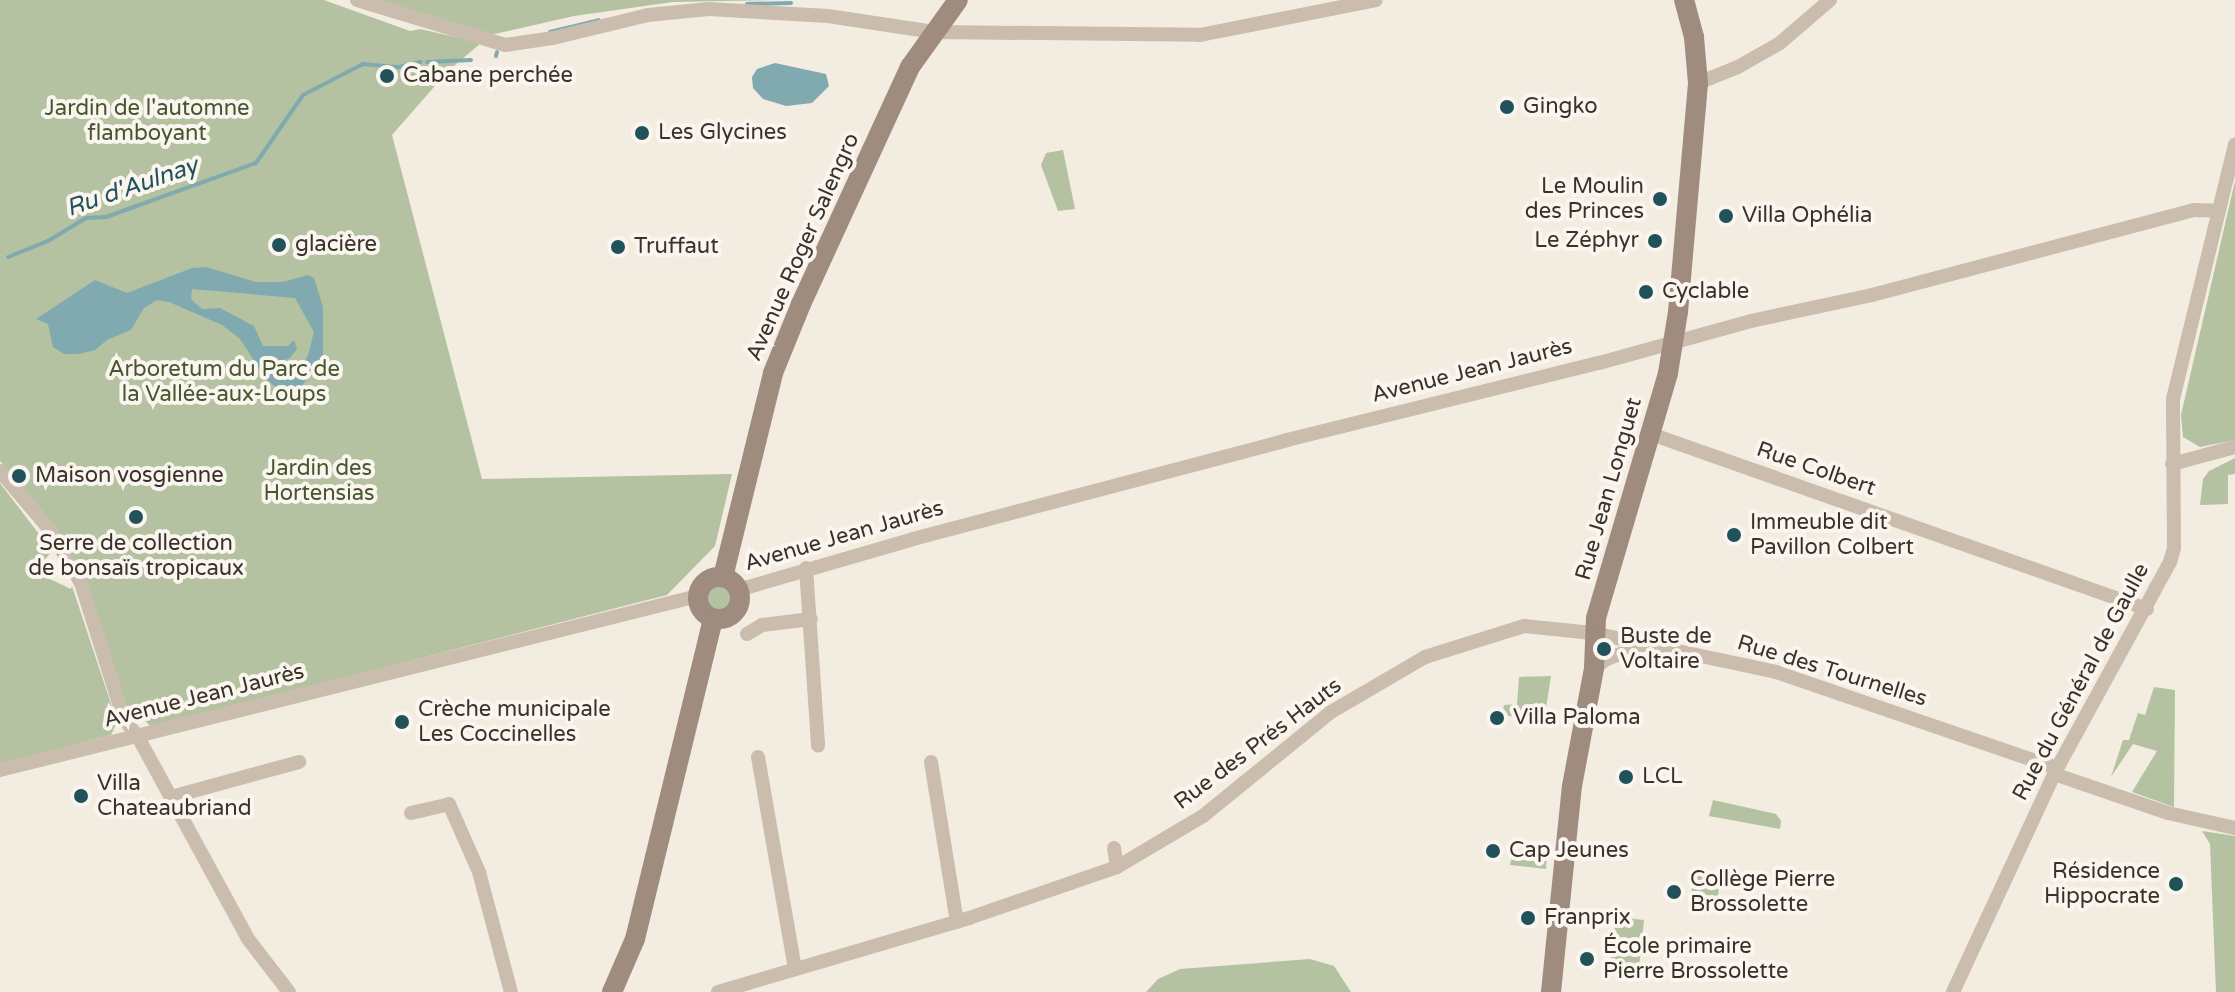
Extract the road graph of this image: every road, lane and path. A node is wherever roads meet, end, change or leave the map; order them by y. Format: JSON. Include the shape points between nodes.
{"nodes":[{"id":1,"x":357,"y":0,"type":"edge"},
{"id":2,"x":958,"y":0,"type":"edge"},
{"id":3,"x":1376,"y":0,"type":"edge"},
{"id":4,"x":1684,"y":0,"type":"edge"},
{"id":5,"x":1830,"y":0,"type":"edge"},
{"id":6,"x":1346,"y":4,"type":"edge"},
{"id":7,"x":934,"y":32,"type":"junction"},
{"id":8,"x":1698,"y":83,"type":"junction"},
{"id":9,"x":2235,"y":144,"type":"edge"},
{"id":10,"x":2218,"y":211,"type":"junction"},
{"id":11,"x":1674,"y":343,"type":"junction"},
{"id":12,"x":1651,"y":434,"type":"junction"},
{"id":13,"x":2235,"y":447,"type":"edge"},
{"id":14,"x":2172,"y":464,"type":"junction"},
{"id":15,"x":0,"y":471,"type":"edge"},
{"id":16,"x":806,"y":568,"type":"junction"},
{"id":17,"x":730,"y":583,"type":"junction"},
{"id":18,"x":698,"y":596,"type":"junction"},
{"id":19,"x":2147,"y":609,"type":"junction"},
{"id":20,"x":713,"y":618,"type":"junction"},
{"id":21,"x":811,"y":619,"type":"junction"},
{"id":22,"x":1593,"y":633,"type":"junction"},
{"id":23,"x":747,"y":634,"type":"dead end"},
{"id":24,"x":1646,"y":644,"type":"junction"},
{"id":25,"x":1594,"y":668,"type":"junction"},
{"id":26,"x":138,"y":737,"type":"junction"},
{"id":27,"x":818,"y":746,"type":"dead end"},
{"id":28,"x":758,"y":757,"type":"dead end"},
{"id":29,"x":299,"y":762,"type":"dead end"},
{"id":30,"x":931,"y":762,"type":"dead end"},
{"id":31,"x":0,"y":770,"type":"edge"},
{"id":32,"x":2056,"y":771,"type":"junction"},
{"id":33,"x":171,"y":797,"type":"junction"},
{"id":34,"x":411,"y":813,"type":"dead end"},
{"id":35,"x":2235,"y":828,"type":"edge"},
{"id":36,"x":1114,"y":848,"type":"dead end"},
{"id":37,"x":1117,"y":867,"type":"junction"},
{"id":38,"x":957,"y":922,"type":"junction"},
{"id":39,"x":795,"y":968,"type":"junction"},
{"id":40,"x":289,"y":992,"type":"edge"},
{"id":41,"x":511,"y":992,"type":"edge"},
{"id":42,"x":612,"y":992,"type":"edge"},
{"id":43,"x":718,"y":992,"type":"edge"},
{"id":44,"x":1551,"y":992,"type":"edge"},
{"id":45,"x":1953,"y":992,"type":"edge"}],
"edges":[{"from":1,"to":7,"type":"street","via":[[505,45],[648,15],[709,9],[828,16]]},
{"from":2,"to":7,"type":"main road","name":"Avenue Roger Salengro"},
{"from":3,"to":6,"type":"street"},
{"from":4,"to":8,"type":"main road","name":"Rue Jean Longuet"},
{"from":5,"to":8,"type":"street","via":[[1780,43]]},
{"from":6,"to":7,"type":"street","via":[[1200,35]]},
{"from":7,"to":17,"type":"main road","name":"Avenue Roger Salengro","via":[[910,67],[773,373]]},
{"from":8,"to":11,"type":"main road","name":"Rue Jean Longuet"},
{"from":9,"to":10,"type":"street","name":"Rue du Général de Gaulle"},
{"from":10,"to":11,"type":"street","name":"Avenue Jean Jaurès","via":[[2194,210]]},
{"from":10,"to":14,"type":"street","name":"Rue du Général de Gaulle","via":[[2173,399]]},
{"from":11,"to":12,"type":"main road","name":"Rue Jean Longuet"},
{"from":11,"to":16,"type":"street","name":"Avenue Jean Jaurès","via":[[1160,472]]},
{"from":12,"to":19,"type":"street","name":"Rue Colbert"},
{"from":12,"to":22,"type":"main road","name":"Rue Jean Longuet"},
{"from":13,"to":14,"type":"street"},
{"from":14,"to":19,"type":"street","name":"Rue du Général de Gaulle","via":[[2174,548]]},
{"from":15,"to":26,"type":"street","via":[[50,530],[81,583],[118,705]]},
{"from":16,"to":17,"type":"street","name":"Avenue Jean Jaurès"},
{"from":16,"to":21,"type":"street"},
{"from":17,"to":18,"type":"main road","via":[[706,581]]},
{"from":17,"to":20,"type":"main road","via":[[740,598],[734,612]]},
{"from":18,"to":20,"type":"main road","via":[[699,606]]},
{"from":18,"to":26,"type":"street","name":"Avenue Jean Jaurès"},
{"from":19,"to":32,"type":"street","name":"Rue du Général de Gaulle"},
{"from":20,"to":42,"type":"main road","via":[[635,939]]},
{"from":21,"to":23,"type":"street","via":[[762,625]]},
{"from":21,"to":27,"type":"street"},
{"from":22,"to":24,"type":"street","name":"Rue des Prés Hauts"},
{"from":22,"to":25,"type":"main road","name":"Rue Jean Longuet"},
{"from":22,"to":37,"type":"street","name":"Rue des Prés Hauts","via":[[1524,626],[1425,657],[1331,712],[1203,816]]},
{"from":24,"to":25,"type":"street"},
{"from":24,"to":32,"type":"street","name":"Rue des Tournelles","via":[[1776,672]]},
{"from":25,"to":44,"type":"main road","name":"Rue Jean Longuet","via":[[1572,786]]},
{"from":26,"to":31,"type":"street","name":"Avenue Jean Jaurès"},
{"from":26,"to":33,"type":"street"},
{"from":28,"to":39,"type":"street"},
{"from":29,"to":33,"type":"street"},
{"from":30,"to":38,"type":"street"},
{"from":32,"to":35,"type":"street","name":"Rue des Tournelles","via":[[2168,813]]},
{"from":32,"to":45,"type":"street","name":"Rue du Général de Gaulle"},
{"from":33,"to":40,"type":"street","via":[[248,939]]},
{"from":34,"to":41,"type":"street","via":[[449,804],[479,872]]},
{"from":36,"to":37,"type":"street"},
{"from":37,"to":38,"type":"street","name":"Rue des Prés Hauts"},
{"from":38,"to":39,"type":"street","name":"Rue des Prés Hauts"},
{"from":39,"to":43,"type":"street","name":"Rue des Prés Hauts"}]}
